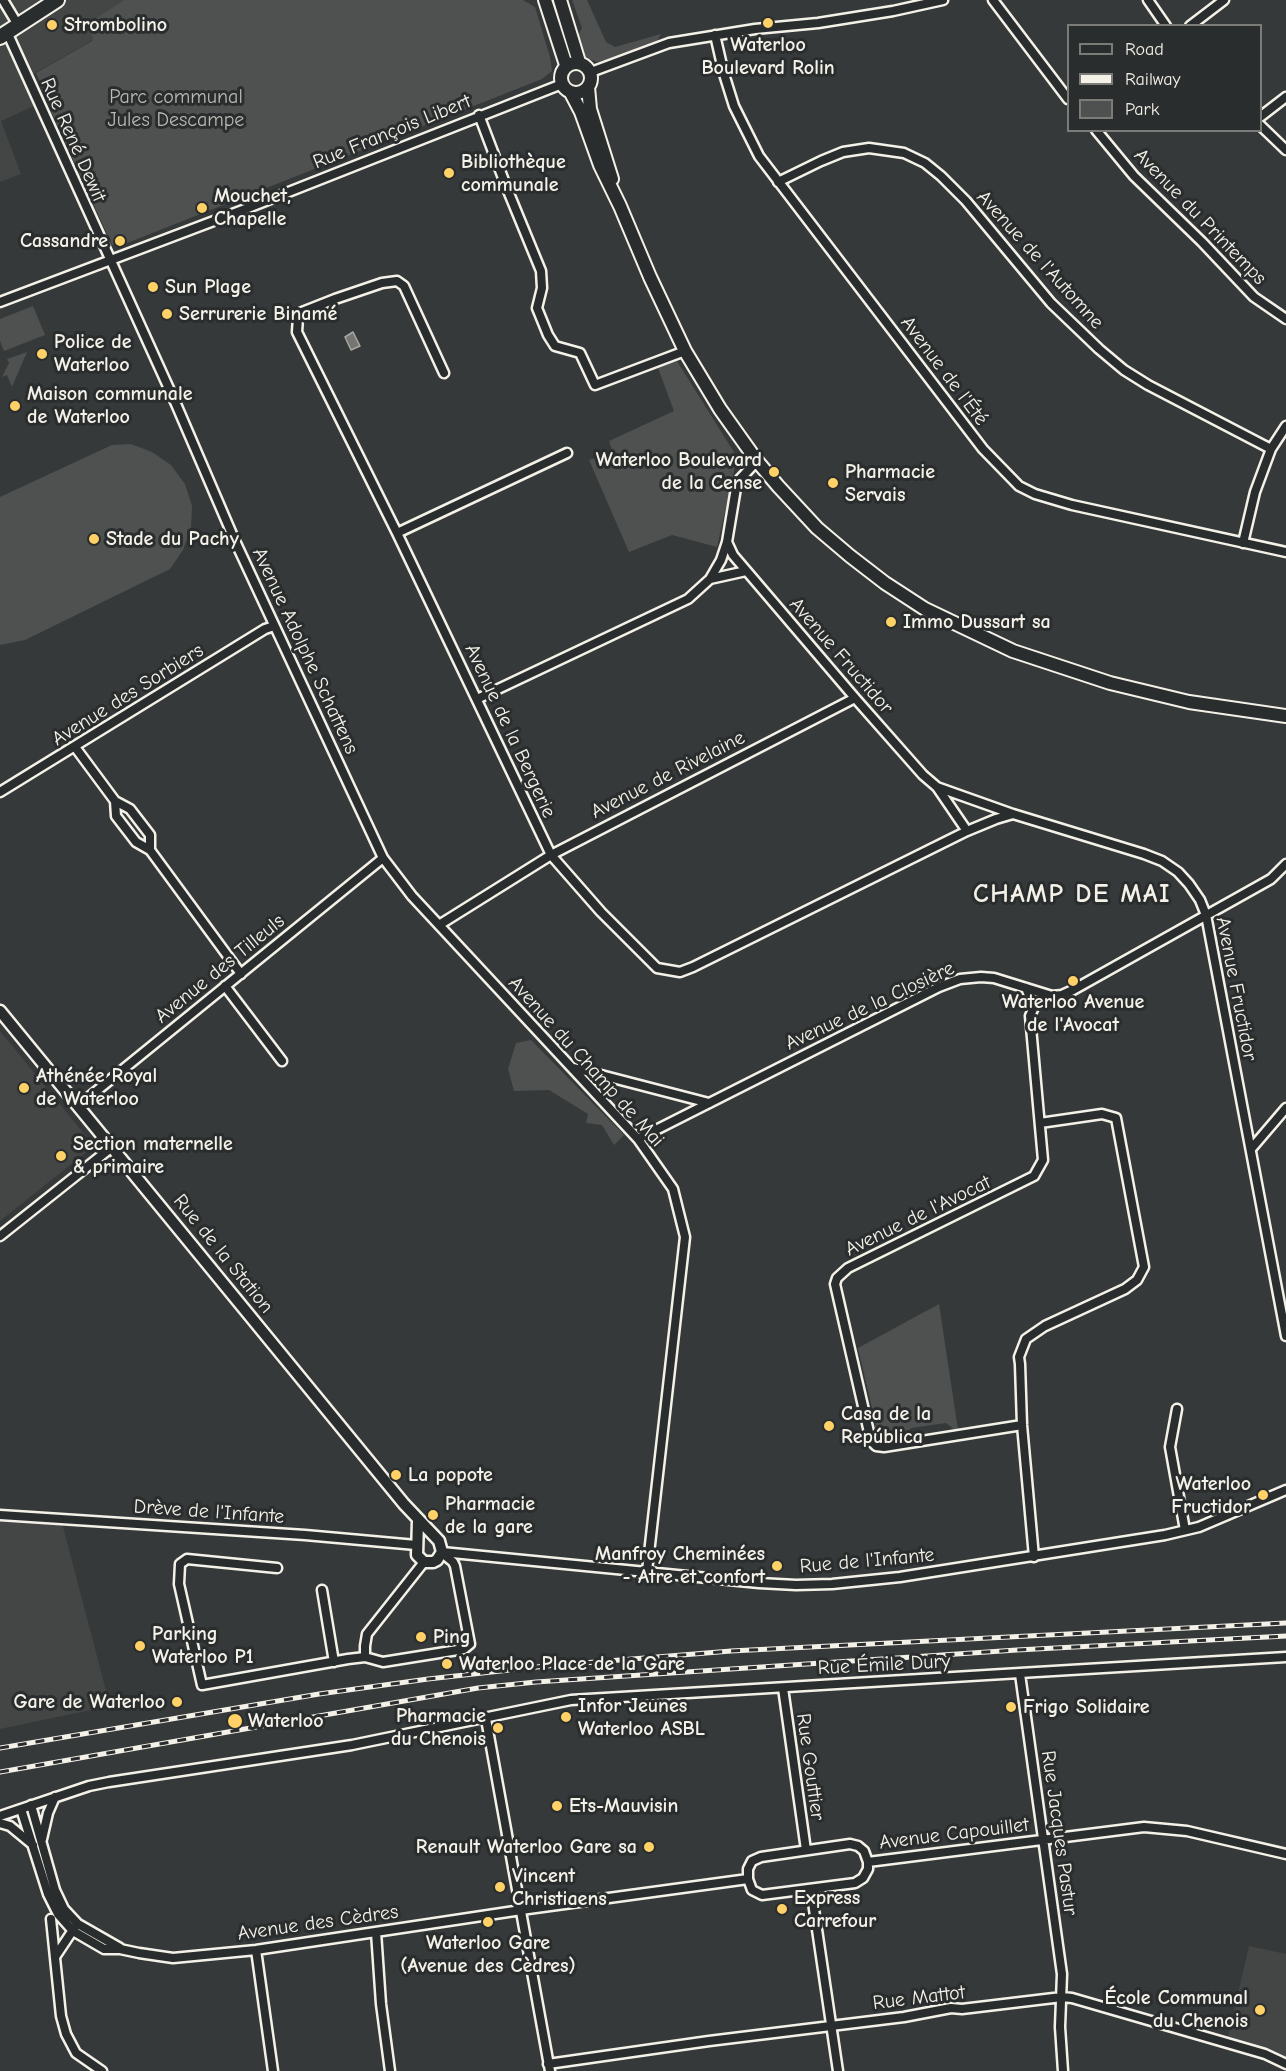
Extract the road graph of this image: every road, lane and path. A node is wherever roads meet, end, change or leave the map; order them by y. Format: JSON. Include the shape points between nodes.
{"nodes":[{"id":1,"x":3,"y":0,"type":"edge"},
{"id":2,"x":57,"y":0,"type":"edge"},
{"id":3,"x":560,"y":0,"type":"edge"},
{"id":4,"x":943,"y":0,"type":"edge"},
{"id":5,"x":993,"y":0,"type":"edge"},
{"id":6,"x":1148,"y":0,"type":"edge"},
{"id":7,"x":1224,"y":0,"type":"edge"},
{"id":8,"x":544,"y":1,"type":"edge"},
{"id":9,"x":1165,"y":24,"type":"edge"},
{"id":10,"x":1193,"y":24,"type":"edge"},
{"id":11,"x":8,"y":31,"type":"edge"},
{"id":12,"x":715,"y":35,"type":"junction"},
{"id":13,"x":579,"y":62,"type":"junction"},
{"id":14,"x":566,"y":65,"type":"junction"},
{"id":15,"x":591,"y":72,"type":"junction"},
{"id":16,"x":588,"y":87,"type":"junction"},
{"id":17,"x":567,"y":88,"type":"junction"},
{"id":18,"x":1286,"y":97,"type":"edge"},
{"id":19,"x":1067,"y":98,"type":"edge"},
{"id":20,"x":479,"y":115,"type":"junction"},
{"id":21,"x":1262,"y":115,"type":"edge"},
{"id":22,"x":1262,"y":126,"type":"edge"},
{"id":23,"x":1098,"y":132,"type":"edge"},
{"id":24,"x":1286,"y":150,"type":"edge"},
{"id":25,"x":778,"y":182,"type":"junction"},
{"id":26,"x":620,"y":206,"type":"junction"},
{"id":27,"x":110,"y":260,"type":"junction"},
{"id":28,"x":0,"y":302,"type":"edge"},
{"id":29,"x":1286,"y":319,"type":"edge"},
{"id":30,"x":685,"y":351,"type":"junction"},
{"id":31,"x":444,"y":373,"type":"dead end"},
{"id":32,"x":1286,"y":426,"type":"edge"},
{"id":33,"x":1271,"y":449,"type":"junction"},
{"id":34,"x":567,"y":453,"type":"dead end"},
{"id":35,"x":757,"y":461,"type":"junction"},
{"id":36,"x":397,"y":533,"type":"junction"},
{"id":37,"x":727,"y":542,"type":"junction"},
{"id":38,"x":1244,"y":543,"type":"junction"},
{"id":39,"x":1286,"y":552,"type":"edge"},
{"id":40,"x":746,"y":571,"type":"junction"},
{"id":41,"x":711,"y":579,"type":"junction"},
{"id":42,"x":274,"y":626,"type":"junction"},
{"id":43,"x":855,"y":698,"type":"junction"},
{"id":44,"x":477,"y":699,"type":"junction"},
{"id":45,"x":1286,"y":716,"type":"edge"},
{"id":46,"x":75,"y":747,"type":"junction"},
{"id":47,"x":937,"y":786,"type":"junction"},
{"id":48,"x":0,"y":792,"type":"edge"},
{"id":49,"x":115,"y":801,"type":"junction"},
{"id":50,"x":1013,"y":814,"type":"junction"},
{"id":51,"x":967,"y":831,"type":"junction"},
{"id":52,"x":150,"y":850,"type":"junction"},
{"id":53,"x":551,"y":855,"type":"junction"},
{"id":54,"x":383,"y":858,"type":"junction"},
{"id":55,"x":1286,"y":864,"type":"edge"},
{"id":56,"x":1206,"y":915,"type":"junction"},
{"id":57,"x":439,"y":925,"type":"junction"},
{"id":58,"x":241,"y":974,"type":"junction"},
{"id":59,"x":225,"y":986,"type":"junction"},
{"id":60,"x":1026,"y":988,"type":"junction"},
{"id":61,"x":1052,"y":996,"type":"junction"},
{"id":62,"x":1034,"y":1007,"type":"junction"},
{"id":63,"x":0,"y":1011,"type":"edge"},
{"id":64,"x":282,"y":1061,"type":"dead end"},
{"id":65,"x":574,"y":1068,"type":"junction"},
{"id":66,"x":709,"y":1103,"type":"junction"},
{"id":67,"x":78,"y":1106,"type":"junction"},
{"id":68,"x":1286,"y":1108,"type":"edge"},
{"id":69,"x":1040,"y":1123,"type":"junction"},
{"id":70,"x":638,"y":1139,"type":"junction"},
{"id":71,"x":112,"y":1147,"type":"junction"},
{"id":72,"x":1251,"y":1149,"type":"junction"},
{"id":73,"x":0,"y":1236,"type":"edge"},
{"id":74,"x":1286,"y":1336,"type":"edge"},
{"id":75,"x":1177,"y":1409,"type":"dead end"},
{"id":76,"x":1022,"y":1425,"type":"junction"},
{"id":77,"x":1286,"y":1490,"type":"edge"},
{"id":78,"x":0,"y":1515,"type":"edge"},
{"id":79,"x":418,"y":1521,"type":"junction"},
{"id":80,"x":1185,"y":1530,"type":"junction"},
{"id":81,"x":434,"y":1538,"type":"junction"},
{"id":82,"x":416,"y":1545,"type":"junction"},
{"id":83,"x":442,"y":1552,"type":"junction"},
{"id":84,"x":1034,"y":1557,"type":"junction"},
{"id":85,"x":424,"y":1562,"type":"junction"},
{"id":86,"x":277,"y":1568,"type":"dead end"},
{"id":87,"x":647,"y":1571,"type":"junction"},
{"id":88,"x":322,"y":1590,"type":"dead end"},
{"id":89,"x":365,"y":1657,"type":"junction"},
{"id":90,"x":1286,"y":1657,"type":"edge"},
{"id":91,"x":334,"y":1662,"type":"junction"},
{"id":92,"x":1020,"y":1674,"type":"junction"},
{"id":93,"x":783,"y":1688,"type":"junction"},
{"id":94,"x":486,"y":1719,"type":"junction"},
{"id":95,"x":55,"y":1797,"type":"junction"},
{"id":96,"x":31,"y":1805,"type":"junction"},
{"id":97,"x":21,"y":1809,"type":"junction"},
{"id":98,"x":0,"y":1816,"type":"edge"},
{"id":99,"x":0,"y":1823,"type":"edge"},
{"id":100,"x":1044,"y":1839,"type":"junction"},
{"id":101,"x":38,"y":1844,"type":"junction"},
{"id":102,"x":806,"y":1850,"type":"junction"},
{"id":103,"x":1286,"y":1854,"type":"edge"},
{"id":104,"x":868,"y":1862,"type":"junction"},
{"id":105,"x":748,"y":1879,"type":"junction"},
{"id":106,"x":811,"y":1889,"type":"junction"},
{"id":107,"x":520,"y":1910,"type":"junction"},
{"id":108,"x":51,"y":1919,"type":"dead end"},
{"id":109,"x":75,"y":1928,"type":"junction"},
{"id":110,"x":376,"y":1932,"type":"junction"},
{"id":111,"x":256,"y":1950,"type":"junction"},
{"id":112,"x":56,"y":1957,"type":"junction"},
{"id":113,"x":1062,"y":1997,"type":"junction"},
{"id":114,"x":831,"y":2026,"type":"junction"},
{"id":115,"x":1286,"y":2064,"type":"edge"},
{"id":116,"x":549,"y":2068,"type":"edge"},
{"id":117,"x":102,"y":2071,"type":"edge"},
{"id":118,"x":273,"y":2071,"type":"edge"},
{"id":119,"x":390,"y":2071,"type":"edge"},
{"id":120,"x":838,"y":2071,"type":"edge"},
{"id":121,"x":1063,"y":2071,"type":"edge"}],
"edges":[{"from":1,"to":11,"type":"street","name":"Rue René Dewit"},
{"from":2,"to":11,"type":"main road"},
{"from":3,"to":13,"type":"main road"},
{"from":4,"to":12,"type":"street","via":[[829,21]]},
{"from":5,"to":19,"type":"street"},
{"from":6,"to":9,"type":"street"},
{"from":7,"to":10,"type":"street"},
{"from":8,"to":14,"type":"main road"},
{"from":11,"to":27,"type":"street","name":"Rue René Dewit"},
{"from":12,"to":15,"type":"street","via":[[669,43]]},
{"from":12,"to":25,"type":"street","name":"Avenue de l'Été","via":[[724,74],[745,130]]},
{"from":13,"to":14,"type":"main road"},
{"from":13,"to":15,"type":"main road"},
{"from":14,"to":17,"type":"main road","via":[[561,73]]},
{"from":15,"to":16,"type":"main road"},
{"from":16,"to":17,"type":"main road","via":[[581,93]]},
{"from":16,"to":26,"type":"main road","via":[[590,109]]},
{"from":17,"to":20,"type":"street","name":"Rue François Libert"},
{"from":17,"to":26,"type":"main road"},
{"from":18,"to":21,"type":"street"},
{"from":20,"to":27,"type":"street","name":"Rue François Libert"},
{"from":20,"to":30,"type":"street","via":[[541,271],[537,308],[555,346],[580,353],[595,384]]},
{"from":22,"to":24,"type":"street"},
{"from":23,"to":29,"type":"street","name":"Avenue du Printemps","via":[[1134,176],[1254,297]]},
{"from":25,"to":33,"type":"street","name":"Avenue de l'Automne","via":[[843,152],[869,148],[904,153],[925,164],[966,201],[1052,303],[1124,370]]},
{"from":25,"to":38,"type":"street","name":"Avenue de l'Été","via":[[983,449],[1019,486],[1072,505]]},
{"from":26,"to":30,"type":"main road"},
{"from":27,"to":28,"type":"street","name":"Rue François Libert"},
{"from":27,"to":42,"type":"street","name":"Avenue Adolphe Schattens"},
{"from":30,"to":35,"type":"main road"},
{"from":31,"to":36,"type":"street","name":"Avenue de la Bergerie","via":[[404,286],[397,280],[335,299],[298,317],[297,332]]},
{"from":32,"to":33,"type":"street"},
{"from":33,"to":38,"type":"street","via":[[1255,492]]},
{"from":34,"to":36,"type":"street"},
{"from":35,"to":37,"type":"street","via":[[736,488]]},
{"from":35,"to":45,"type":"main road","via":[[804,514],[850,556],[925,609],[969,631],[1013,651],[1110,683],[1189,702]]},
{"from":36,"to":44,"type":"street","name":"Avenue de la Bergerie"},
{"from":37,"to":40,"type":"street","name":"Avenue Fructidor"},
{"from":37,"to":41,"type":"street"},
{"from":38,"to":39,"type":"street","name":"Avenue de l'Été"},
{"from":40,"to":41,"type":"street"},
{"from":40,"to":43,"type":"street","name":"Avenue Fructidor"},
{"from":41,"to":44,"type":"street","via":[[688,599]]},
{"from":42,"to":46,"type":"street","name":"Avenue des Sorbiers"},
{"from":42,"to":54,"type":"street","name":"Avenue Adolphe Schattens"},
{"from":43,"to":47,"type":"street","name":"Avenue Fructidor"},
{"from":43,"to":53,"type":"street","name":"Avenue de Rivelaine"},
{"from":44,"to":53,"type":"street","name":"Avenue de la Bergerie"},
{"from":46,"to":48,"type":"street","name":"Avenue des Sorbiers"},
{"from":46,"to":49,"type":"street"},
{"from":47,"to":50,"type":"street","name":"Avenue Fructidor"},
{"from":47,"to":51,"type":"street","name":"Avenue Fructidor"},
{"from":49,"to":52,"type":"street","via":[[116,816],[136,842]]},
{"from":49,"to":52,"type":"street","via":[[130,809],[150,835]]},
{"from":50,"to":51,"type":"street","name":"Avenue de la Bergerie"},
{"from":50,"to":56,"type":"street","name":"Avenue Fructidor","via":[[1162,861],[1189,884]]},
{"from":51,"to":53,"type":"street","name":"Avenue de la Bergerie","via":[[680,972],[657,969],[647,960]]},
{"from":52,"to":58,"type":"street"},
{"from":53,"to":57,"type":"street","name":"Avenue de Rivelaine"},
{"from":54,"to":57,"type":"street","name":"Avenue du Champ de Mai"},
{"from":54,"to":58,"type":"street","name":"Avenue des Tilleuls"},
{"from":55,"to":56,"type":"street","via":[[1271,879]]},
{"from":56,"to":61,"type":"street","via":[[1073,990]]},
{"from":56,"to":72,"type":"street","name":"Avenue Fructidor"},
{"from":57,"to":65,"type":"street","name":"Avenue du Champ de Mai"},
{"from":58,"to":59,"type":"street","name":"Avenue des Tilleuls"},
{"from":59,"to":64,"type":"street"},
{"from":59,"to":67,"type":"street","name":"Avenue des Tilleuls"},
{"from":60,"to":61,"type":"street","name":"Avenue de la Closière"},
{"from":60,"to":62,"type":"street","name":"Avenue de l'Avocat"},
{"from":60,"to":66,"type":"street","name":"Avenue de la Closière","via":[[994,978],[960,979]]},
{"from":61,"to":62,"type":"street"},
{"from":62,"to":69,"type":"street","name":"Avenue de l'Avocat","via":[[1030,1016]]},
{"from":63,"to":67,"type":"street","name":"Rue de la Station"},
{"from":65,"to":66,"type":"street"},
{"from":65,"to":70,"type":"street","name":"Avenue du Champ de Mai"},
{"from":66,"to":70,"type":"street","name":"Avenue de la Closière"},
{"from":67,"to":71,"type":"street","name":"Rue de la Station"},
{"from":68,"to":72,"type":"street"},
{"from":69,"to":76,"type":"street","via":[[1102,1114],[1116,1118],[1144,1267],[1137,1280],[1125,1289],[1045,1326],[1026,1339],[1019,1357]]},
{"from":69,"to":76,"type":"street","name":"Avenue de l'Avocat","via":[[1043,1160],[1034,1176],[848,1268],[835,1284],[871,1441],[876,1446]]},
{"from":70,"to":87,"type":"street","name":"Avenue du Champ de Mai","via":[[672,1189],[685,1237]]},
{"from":71,"to":73,"type":"street"},
{"from":71,"to":79,"type":"street","name":"Rue de la Station"},
{"from":72,"to":74,"type":"street","name":"Avenue Fructidor"},
{"from":75,"to":80,"type":"street","via":[[1170,1447]]},
{"from":76,"to":84,"type":"street"},
{"from":77,"to":80,"type":"street","name":"Rue de l'Infante","via":[[1239,1512]]},
{"from":78,"to":82,"type":"street","name":"Drève de l'Infante"},
{"from":79,"to":81,"type":"street","name":"Rue de la Station"},
{"from":79,"to":82,"type":"street"},
{"from":80,"to":84,"type":"street","name":"Rue de l'Infante"},
{"from":81,"to":82,"type":"street","via":[[424,1538]]},
{"from":81,"to":83,"type":"street"},
{"from":82,"to":85,"type":"street","via":[[417,1555]]},
{"from":83,"to":85,"type":"street","via":[[437,1560]]},
{"from":83,"to":87,"type":"street","name":"Rue de l'Infante"},
{"from":83,"to":89,"type":"street","via":[[455,1566],[470,1644],[464,1649],[383,1662]]},
{"from":84,"to":87,"type":"street","name":"Rue de l'Infante","via":[[832,1584],[759,1583]]},
{"from":85,"to":89,"type":"street","via":[[367,1635]]},
{"from":86,"to":91,"type":"street","via":[[187,1559],[180,1564],[178,1584],[202,1685]]},
{"from":88,"to":91,"type":"street"},
{"from":89,"to":91,"type":"street"},
{"from":90,"to":92,"type":"street","name":"Rue Émile Dury"},
{"from":92,"to":93,"type":"street","name":"Rue Émile Dury"},
{"from":92,"to":100,"type":"street","name":"Rue Jacques Pastur"},
{"from":93,"to":94,"type":"street","name":"Rue Émile Dury","via":[[570,1700]]},
{"from":93,"to":102,"type":"street","name":"Rue Gouttier"},
{"from":94,"to":95,"type":"street","name":"Rue Émile Dury","via":[[352,1745],[110,1782]]},
{"from":94,"to":107,"type":"street"},
{"from":95,"to":96,"type":"street","name":"Rue Émile Dury"},
{"from":95,"to":101,"type":"street","name":"Avenue des Cèdres"},
{"from":96,"to":97,"type":"street","name":"Rue Émile Dury"},
{"from":96,"to":101,"type":"street","name":"Avenue des Cèdres"},
{"from":97,"to":98,"type":"street","name":"Rue Émile Dury"},
{"from":97,"to":101,"type":"street","name":"Avenue des Cèdres"},
{"from":99,"to":101,"type":"street"},
{"from":100,"to":103,"type":"street","name":"Avenue Capouillet","via":[[1144,1827],[1187,1832]]},
{"from":100,"to":104,"type":"street","name":"Avenue Capouillet"},
{"from":100,"to":113,"type":"street","name":"Rue Jacques Pastur"},
{"from":101,"to":109,"type":"street","name":"Avenue des Cèdres","via":[[48,1894],[58,1914]]},
{"from":102,"to":104,"type":"street","via":[[850,1844],[864,1851]]},
{"from":102,"to":105,"type":"street","via":[[752,1861]]},
{"from":104,"to":106,"type":"street","via":[[863,1878],[855,1883]]},
{"from":105,"to":106,"type":"street","via":[[752,1890],[762,1895]]},
{"from":105,"to":107,"type":"street"},
{"from":106,"to":114,"type":"street"},
{"from":107,"to":110,"type":"street","name":"Avenue des Cèdres"},
{"from":107,"to":116,"type":"street"},
{"from":108,"to":112,"type":"street"},
{"from":109,"to":111,"type":"street","name":"Avenue des Cèdres","via":[[104,1949],[120,1948],[173,1958]]},
{"from":109,"to":112,"type":"street"},
{"from":110,"to":111,"type":"street","name":"Avenue des Cèdres"},
{"from":110,"to":119,"type":"street"},
{"from":111,"to":118,"type":"street"},
{"from":112,"to":117,"type":"street","via":[[66,2034],[76,2053]]},
{"from":113,"to":114,"type":"street","name":"Rue Mattot"},
{"from":113,"to":115,"type":"street","name":"Rue Mattot","via":[[1265,2054]]},
{"from":113,"to":121,"type":"street","name":"Rue Jacques Pastur"},
{"from":114,"to":116,"type":"street","name":"Rue Mattot"},
{"from":114,"to":120,"type":"street"}]}
